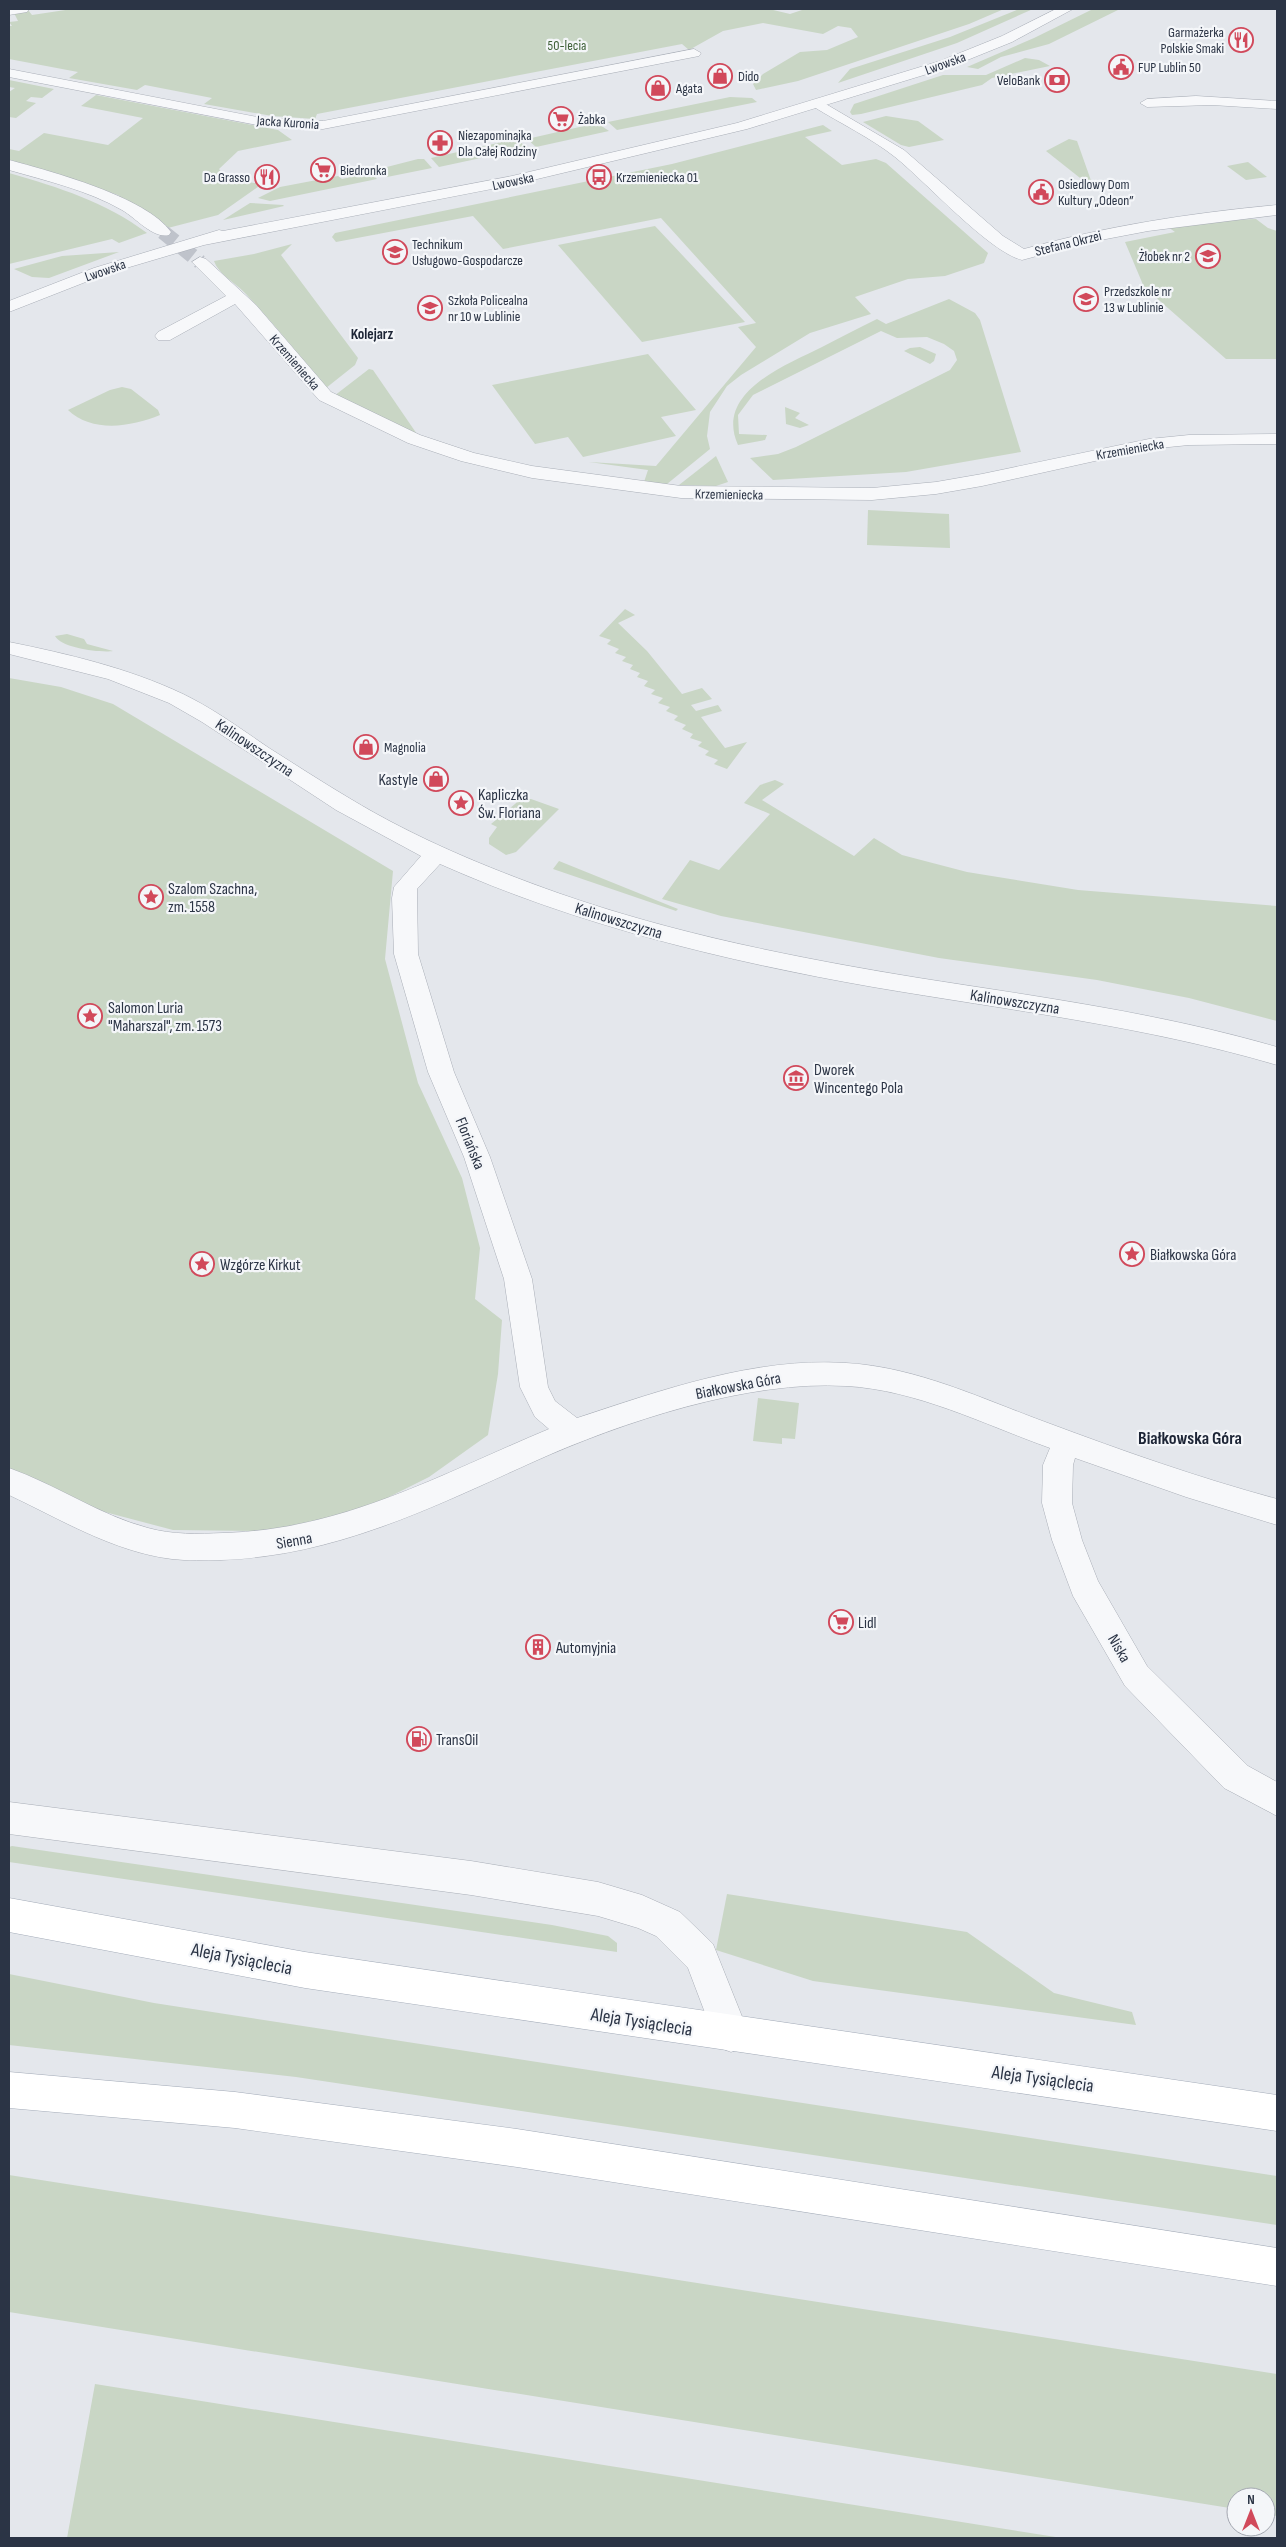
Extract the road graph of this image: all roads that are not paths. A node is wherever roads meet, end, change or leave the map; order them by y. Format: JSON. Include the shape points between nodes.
{"nodes":[{"id":1,"x":22,"y":9,"type":"edge"},
{"id":2,"x":1066,"y":9,"type":"edge"},
{"id":3,"x":9,"y":11,"type":"edge"},
{"id":4,"x":694,"y":53,"type":"dead end"},
{"id":5,"x":9,"y":73,"type":"edge"},
{"id":6,"x":1147,"y":103,"type":"dead end"},
{"id":7,"x":819,"y":104,"type":"junction"},
{"id":8,"x":1277,"y":106,"type":"edge"},
{"id":9,"x":9,"y":165,"type":"edge"},
{"id":10,"x":1277,"y":210,"type":"edge"},
{"id":11,"x":163,"y":232,"type":"tunnel mouth"},
{"id":12,"x":200,"y":262,"type":"tunnel mouth"},
{"id":13,"x":236,"y":297,"type":"junction"},
{"id":14,"x":9,"y":307,"type":"edge"},
{"id":15,"x":164,"y":336,"type":"dead end"},
{"id":16,"x":1277,"y":439,"type":"edge"},
{"id":17,"x":9,"y":648,"type":"edge"},
{"id":18,"x":438,"y":853,"type":"junction"},
{"id":19,"x":1277,"y":1056,"type":"edge"},
{"id":20,"x":573,"y":1432,"type":"junction"},
{"id":21,"x":1067,"y":1442,"type":"junction"},
{"id":22,"x":9,"y":1481,"type":"edge"},
{"id":23,"x":1277,"y":1512,"type":"edge"},
{"id":24,"x":1277,"y":1800,"type":"edge"},
{"id":25,"x":9,"y":1818,"type":"edge"},
{"id":26,"x":9,"y":1915,"type":"edge"},
{"id":27,"x":731,"y":2034,"type":"junction"},
{"id":28,"x":9,"y":2090,"type":"edge"},
{"id":29,"x":1277,"y":2113,"type":"edge"},
{"id":30,"x":1277,"y":2267,"type":"edge"}],
"edges":[{"from":1,"to":3,"type":"street"},
{"from":2,"to":7,"type":"street","name":"Lwowska","via":[[982,49]]},
{"from":4,"to":5,"type":"street","name":"Jacka Kuronia","via":[[323,125],[262,122]]},
{"from":6,"to":8,"type":"street","via":[[1229,100]]},
{"from":7,"to":10,"type":"street","name":"Stefana Okrzei","via":[[899,153],[997,239],[1022,255],[1148,225]]},
{"from":7,"to":14,"type":"street","name":"Lwowska","via":[[636,155],[203,240],[100,271]]},
{"from":9,"to":11,"type":"street","via":[[107,197]]},
{"from":12,"to":13,"type":"street","name":"Krzemieniecka"},
{"from":13,"to":15,"type":"street"},
{"from":13,"to":16,"type":"street","name":"Krzemieniecka","via":[[325,396],[381,425],[468,457],[532,472],[623,486],[681,492],[872,494],[982,480],[1149,444]]},
{"from":17,"to":18,"type":"street","name":"Kalinowszczyzna","via":[[102,670],[176,699],[355,811]]},
{"from":18,"to":19,"type":"street","name":"Kalinowszczyzna","via":[[551,899],[703,944],[842,973],[1144,1023]]},
{"from":18,"to":20,"type":"street","name":"Floriańska","via":[[406,887],[406,954],[441,1072],[477,1156],[518,1279],[534,1387],[545,1409]]},
{"from":20,"to":21,"type":"street","name":"Białkowska Góra","via":[[694,1393],[763,1378],[821,1373],[882,1378],[922,1388]]},
{"from":20,"to":22,"type":"street","name":"Sienna","via":[[370,1521],[300,1541],[238,1548],[170,1546],[126,1534]]},
{"from":21,"to":23,"type":"street","name":"Białkowska Góra","via":[[1242,1503]]},
{"from":21,"to":24,"type":"street","name":"Niska","via":[[1058,1465],[1057,1503],[1067,1540],[1084,1586],[1136,1676],[1236,1776]]},
{"from":25,"to":27,"type":"street","via":[[471,1878],[598,1899],[668,1924],[701,1956]]},
{"from":26,"to":27,"type":"main road","name":"Aleja Tysiąclecia","via":[[305,1970]]},
{"from":27,"to":29,"type":"main road","name":"Aleja Tysiąclecia"},
{"from":28,"to":30,"type":"main road","via":[[235,2110],[516,2148]]}]}
